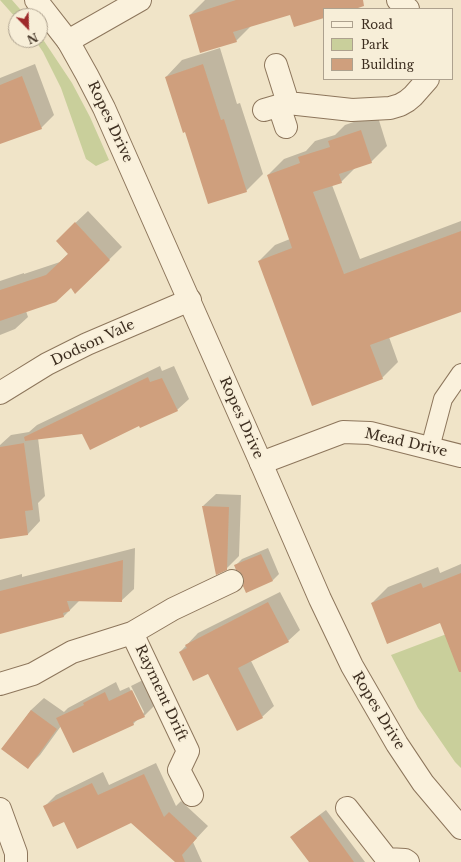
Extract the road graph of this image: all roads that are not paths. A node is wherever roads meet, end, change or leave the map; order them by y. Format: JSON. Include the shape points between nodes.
{"nodes":[{"id":1,"x":36,"y":0,"type":"edge"},
{"id":2,"x":140,"y":0,"type":"edge"},
{"id":3,"x":398,"y":0,"type":"edge"},
{"id":4,"x":407,"y":8,"type":"edge"},
{"id":5,"x":68,"y":41,"type":"junction"},
{"id":6,"x":276,"y":65,"type":"dead end"},
{"id":7,"x":427,"y":80,"type":"edge"},
{"id":8,"x":277,"y":106,"type":"junction"},
{"id":9,"x":286,"y":127,"type":"dead end"},
{"id":10,"x":190,"y":300,"type":"junction"},
{"id":11,"x":461,"y":373,"type":"edge"},
{"id":12,"x":0,"y":393,"type":"edge"},
{"id":13,"x":430,"y":448,"type":"junction"},
{"id":14,"x":461,"y":456,"type":"edge"},
{"id":15,"x":261,"y":463,"type":"junction"},
{"id":16,"x":232,"y":581,"type":"dead end"},
{"id":17,"x":132,"y":633,"type":"junction"},
{"id":18,"x":0,"y":684,"type":"edge"},
{"id":19,"x":192,"y":795,"type":"dead end"},
{"id":20,"x":347,"y":808,"type":"dead end"},
{"id":21,"x":0,"y":809,"type":"edge"},
{"id":22,"x":461,"y":828,"type":"edge"},
{"id":23,"x":16,"y":862,"type":"edge"},
{"id":24,"x":408,"y":862,"type":"edge"}],
"edges":[{"from":1,"to":5,"type":"street","name":"Ropes Drive"},
{"from":2,"to":5,"type":"street"},
{"from":3,"to":4,"type":"street"},
{"from":5,"to":10,"type":"street","name":"Ropes Drive","via":[[104,108]]},
{"from":6,"to":8,"type":"street"},
{"from":7,"to":8,"type":"street","via":[[407,101],[390,108],[352,110]]},
{"from":8,"to":9,"type":"street"},
{"from":10,"to":12,"type":"street","name":"Dodson Vale","via":[[47,364]]},
{"from":10,"to":15,"type":"street","name":"Ropes Drive"},
{"from":11,"to":13,"type":"lane","via":[[443,399]]},
{"from":13,"to":14,"type":"street","name":"Mead Drive"},
{"from":13,"to":15,"type":"street","name":"Mead Drive","via":[[370,433],[343,432]]},
{"from":15,"to":22,"type":"street","name":"Ropes Drive","via":[[352,666],[397,744],[424,783]]},
{"from":16,"to":17,"type":"street","name":"Rayment Drift","via":[[173,609]]},
{"from":17,"to":18,"type":"street","name":"Rayment Drift","via":[[72,652],[33,674]]},
{"from":17,"to":19,"type":"street","name":"Rayment Drift","via":[[188,751],[179,770]]},
{"from":20,"to":24,"type":"street","via":[[387,859]]},
{"from":21,"to":23,"type":"street","via":[[16,853]]}]}
